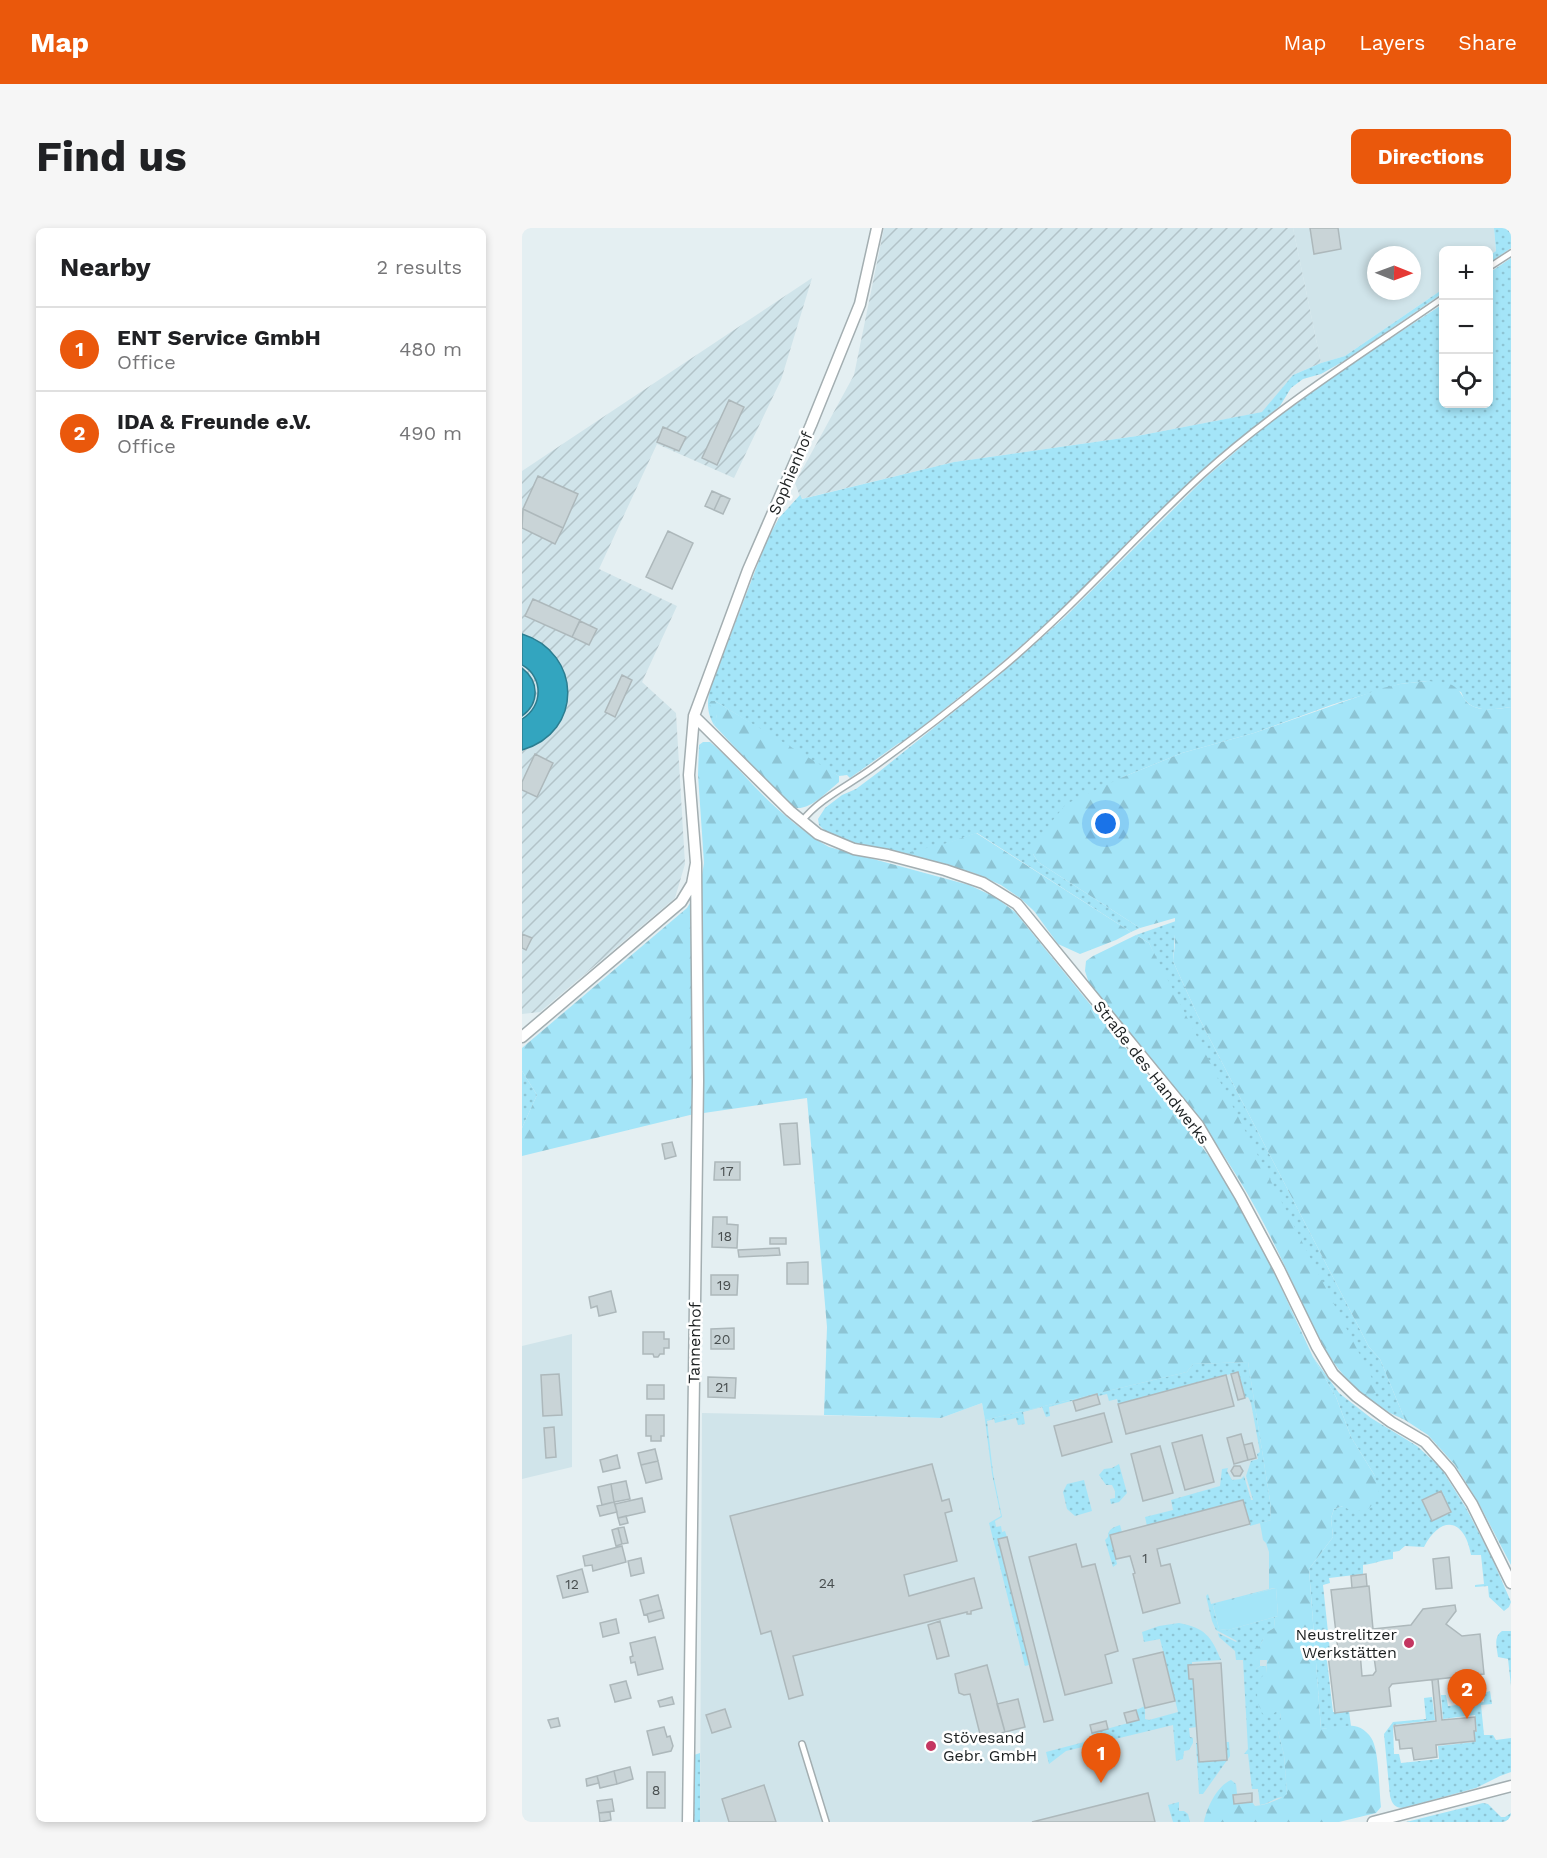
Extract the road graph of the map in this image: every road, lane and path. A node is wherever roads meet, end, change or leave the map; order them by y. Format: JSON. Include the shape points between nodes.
{"nodes":[{"id":1,"x":877,"y":228,"type":"edge"},
{"id":2,"x":1511,"y":253,"type":"edge"},
{"id":3,"x":1493,"y":265,"type":"edge"},
{"id":4,"x":1440,"y":300,"type":"edge"},
{"id":5,"x":693,"y":716,"type":"junction"},
{"id":6,"x":801,"y":822,"type":"junction"},
{"id":7,"x":696,"y":863,"type":"junction"},
{"id":8,"x":522,"y":1037,"type":"edge"},
{"id":9,"x":1511,"y":1583,"type":"edge"},
{"id":10,"x":802,"y":1744,"type":"dead end"},
{"id":11,"x":1511,"y":1786,"type":"edge"},
{"id":12,"x":688,"y":1822,"type":"edge"},
{"id":13,"x":826,"y":1822,"type":"edge"},
{"id":14,"x":1373,"y":1822,"type":"edge"}],
"edges":[{"from":1,"to":5,"type":"street","name":"Sophienhof","via":[[860,304],[748,570]]},
{"from":2,"to":3,"type":"lane"},
{"from":4,"to":6,"type":"lane","via":[[1262,425],[1203,474],[1062,614],[995,674],[906,744],[821,802]]},
{"from":5,"to":6,"type":"street","name":"Straße des Handwerks"},
{"from":5,"to":7,"type":"street","name":"Sophienhof","via":[[689,775]]},
{"from":6,"to":9,"type":"street","name":"Straße des Handwerks","via":[[854,849],[983,883],[1017,904],[1198,1125],[1240,1196],[1333,1374],[1391,1422],[1425,1442],[1450,1470],[1472,1504]]},
{"from":7,"to":8,"type":"street","via":[[692,884],[681,902]]},
{"from":7,"to":12,"type":"street","name":"Tannenhof","via":[[698,1081]]},
{"from":10,"to":13,"type":"lane"},
{"from":11,"to":14,"type":"street"}]}
